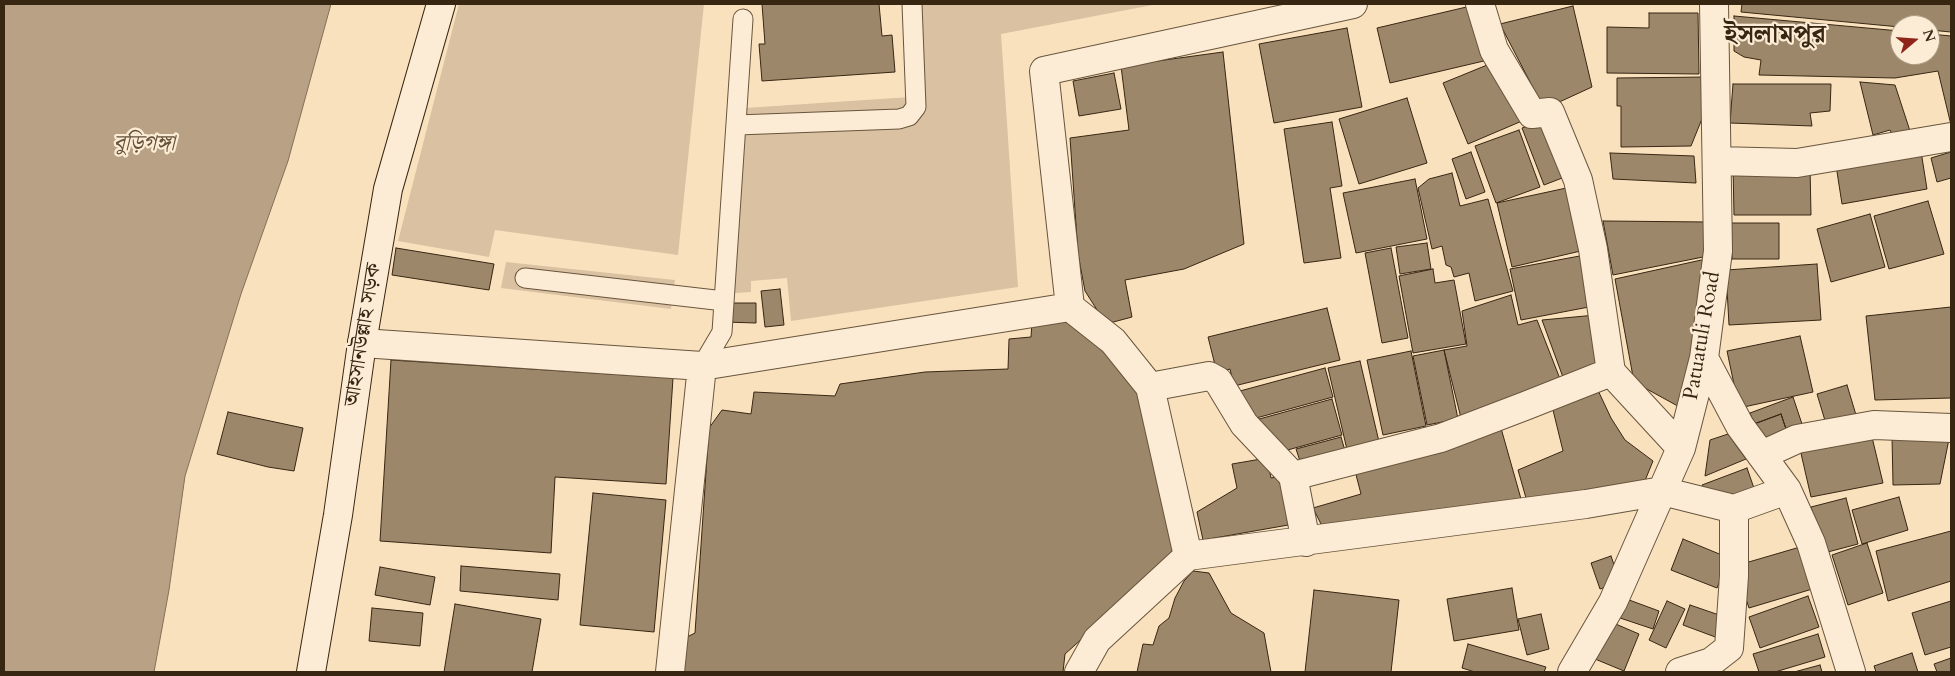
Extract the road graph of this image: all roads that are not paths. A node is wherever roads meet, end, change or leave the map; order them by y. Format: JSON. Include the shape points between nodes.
{"nodes":[{"id":1,"x":441,"y":4,"type":"edge"},
{"id":2,"x":912,"y":4,"type":"edge"},
{"id":3,"x":1353,"y":4,"type":"edge"},
{"id":4,"x":1480,"y":4,"type":"edge"},
{"id":5,"x":1714,"y":4,"type":"edge"},
{"id":6,"x":1325,"y":6,"type":"edge"},
{"id":7,"x":744,"y":19,"type":"dead end"},
{"id":8,"x":736,"y":125,"type":"junction"},
{"id":9,"x":1951,"y":137,"type":"edge"},
{"id":10,"x":1717,"y":161,"type":"junction"},
{"id":11,"x":524,"y":278,"type":"dead end"},
{"id":12,"x":724,"y":301,"type":"junction"},
{"id":13,"x":1070,"y":307,"type":"junction"},
{"id":14,"x":362,"y":343,"type":"junction"},
{"id":15,"x":1704,"y":358,"type":"junction"},
{"id":16,"x":702,"y":366,"type":"junction"},
{"id":17,"x":1611,"y":372,"type":"junction"},
{"id":18,"x":1150,"y":387,"type":"junction"},
{"id":19,"x":1951,"y":428,"type":"edge"},
{"id":20,"x":1681,"y":448,"type":"junction"},
{"id":21,"x":1762,"y":455,"type":"junction"},
{"id":22,"x":1293,"y":476,"type":"junction"},
{"id":23,"x":1787,"y":490,"type":"junction"},
{"id":24,"x":1662,"y":492,"type":"junction"},
{"id":25,"x":1734,"y":509,"type":"junction"},
{"id":26,"x":1306,"y":542,"type":"junction"},
{"id":27,"x":1188,"y":556,"type":"junction"},
{"id":28,"x":311,"y":672,"type":"edge"},
{"id":29,"x":670,"y":672,"type":"edge"},
{"id":30,"x":1079,"y":672,"type":"edge"},
{"id":31,"x":1572,"y":672,"type":"edge"},
{"id":32,"x":1680,"y":672,"type":"edge"},
{"id":33,"x":1851,"y":672,"type":"edge"}],
"edges":[{"from":1,"to":14,"type":"street","name":"আহসানউল্লাহ সড়ক","via":[[388,189]]},
{"from":2,"to":8,"type":"lane","via":[[916,107],[909,116]]},
{"from":3,"to":6,"type":"street"},
{"from":4,"to":17,"type":"street","via":[[1494,50],[1532,114],[1550,112],[1578,180],[1593,249]]},
{"from":5,"to":10,"type":"street","name":"Patuatuli Road"},
{"from":6,"to":13,"type":"street","via":[[1044,71]]},
{"from":7,"to":8,"type":"lane"},
{"from":8,"to":12,"type":"lane"},
{"from":9,"to":10,"type":"street","via":[[1796,163]]},
{"from":10,"to":15,"type":"street","name":"Patuatuli Road","via":[[1718,251]]},
{"from":11,"to":12,"type":"lane"},
{"from":12,"to":16,"type":"lane","via":[[722,332]]},
{"from":13,"to":16,"type":"street"},
{"from":13,"to":18,"type":"street","via":[[1113,341]]},
{"from":14,"to":16,"type":"street"},
{"from":14,"to":28,"type":"street","name":"আহসানউল্লাহ সড়ক","via":[[338,515]]},
{"from":15,"to":20,"type":"street","name":"Patuatuli Road"},
{"from":15,"to":21,"type":"street","via":[[1740,426]]},
{"from":16,"to":29,"type":"street"},
{"from":17,"to":20,"type":"street"},
{"from":17,"to":22,"type":"street","via":[[1441,438]]},
{"from":18,"to":22,"type":"street","via":[[1213,377],[1244,424]]},
{"from":18,"to":27,"type":"street"},
{"from":19,"to":21,"type":"street","via":[[1874,425],[1797,439]]},
{"from":20,"to":24,"type":"street","name":"Patuatuli Road"},
{"from":21,"to":23,"type":"street"},
{"from":22,"to":26,"type":"street"},
{"from":23,"to":25,"type":"street"},
{"from":23,"to":33,"type":"street","via":[[1811,543]]},
{"from":24,"to":25,"type":"street"},
{"from":24,"to":26,"type":"street"},
{"from":24,"to":31,"type":"street","name":"Patuatuli Road","via":[[1613,602]]},
{"from":25,"to":32,"type":"street","via":[[1729,648],[1712,662]]},
{"from":26,"to":27,"type":"street"},
{"from":27,"to":30,"type":"street","via":[[1097,640]]}]}
